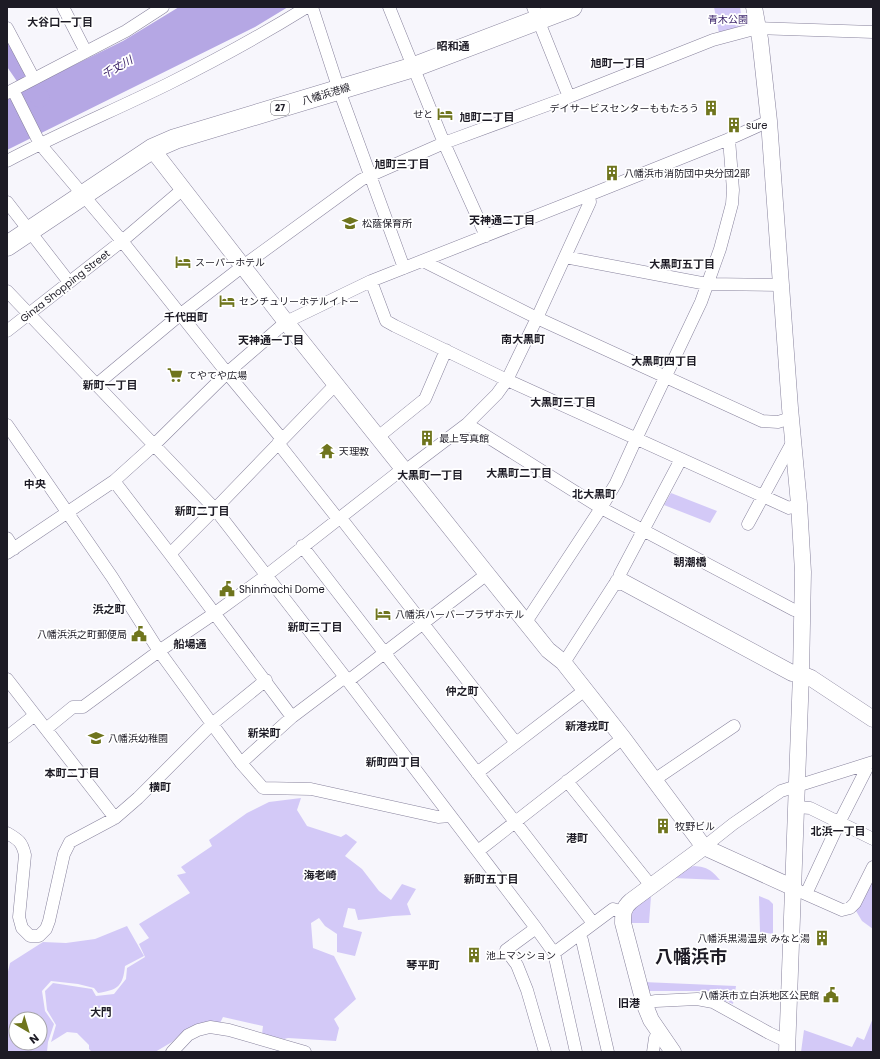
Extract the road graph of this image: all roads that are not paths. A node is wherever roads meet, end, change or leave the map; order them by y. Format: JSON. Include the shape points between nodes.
{"nodes":[{"id":1,"x":63,"y":7,"type":"edge"},
{"id":2,"x":163,"y":7,"type":"edge"},
{"id":3,"x":307,"y":7,"type":"edge"},
{"id":4,"x":312,"y":7,"type":"edge"},
{"id":5,"x":389,"y":7,"type":"edge"},
{"id":6,"x":572,"y":7,"type":"edge"},
{"id":7,"x":754,"y":7,"type":"edge"},
{"id":8,"x":536,"y":14,"type":"edge"},
{"id":9,"x":7,"y":28,"type":"edge"},
{"id":10,"x":758,"y":28,"type":"junction"},
{"id":11,"x":873,"y":32,"type":"edge"},
{"id":12,"x":86,"y":52,"type":"junction"},
{"id":13,"x":414,"y":67,"type":"junction"},
{"id":14,"x":34,"y":79,"type":"junction"},
{"id":15,"x":339,"y":90,"type":"junction"},
{"id":16,"x":12,"y":92,"type":"edge"},
{"id":17,"x":568,"y":97,"type":"junction"},
{"id":18,"x":769,"y":121,"type":"junction"},
{"id":19,"x":729,"y":139,"type":"junction"},
{"id":20,"x":39,"y":142,"type":"junction"},
{"id":21,"x":444,"y":143,"type":"junction"},
{"id":22,"x":152,"y":149,"type":"junction"},
{"id":23,"x":7,"y":161,"type":"edge"},
{"id":24,"x":369,"y":176,"type":"junction"},
{"id":25,"x":183,"y":189,"type":"junction"},
{"id":26,"x":83,"y":195,"type":"junction"},
{"id":27,"x":589,"y":195,"type":"junction"},
{"id":28,"x":7,"y":202,"type":"edge"},
{"id":29,"x":29,"y":231,"type":"junction"},
{"id":30,"x":486,"y":236,"type":"junction"},
{"id":31,"x":122,"y":241,"type":"junction"},
{"id":32,"x":7,"y":246,"type":"edge"},
{"id":33,"x":565,"y":257,"type":"junction"},
{"id":34,"x":423,"y":261,"type":"junction"},
{"id":35,"x":243,"y":266,"type":"junction"},
{"id":36,"x":404,"y":268,"type":"junction"},
{"id":37,"x":370,"y":281,"type":"junction"},
{"id":38,"x":69,"y":282,"type":"junction"},
{"id":39,"x":707,"y":284,"type":"junction"},
{"id":40,"x":781,"y":285,"type":"junction"},
{"id":41,"x":7,"y":291,"type":"edge"},
{"id":42,"x":29,"y":314,"type":"junction"},
{"id":43,"x":181,"y":314,"type":"junction"},
{"id":44,"x":537,"y":318,"type":"junction"},
{"id":45,"x":286,"y":322,"type":"junction"},
{"id":46,"x":7,"y":331,"type":"edge"},
{"id":47,"x":446,"y":350,"type":"junction"},
{"id":48,"x":227,"y":373,"type":"junction"},
{"id":49,"x":665,"y":377,"type":"junction"},
{"id":50,"x":507,"y":380,"type":"junction"},
{"id":51,"x":336,"y":384,"type":"junction"},
{"id":52,"x":96,"y":385,"type":"junction"},
{"id":53,"x":791,"y":418,"type":"junction"},
{"id":54,"x":467,"y":424,"type":"junction"},
{"id":55,"x":7,"y":425,"type":"edge"},
{"id":56,"x":378,"y":436,"type":"junction"},
{"id":57,"x":636,"y":438,"type":"junction"},
{"id":58,"x":280,"y":441,"type":"junction"},
{"id":59,"x":793,"y":441,"type":"junction"},
{"id":60,"x":154,"y":446,"type":"junction"},
{"id":61,"x":681,"y":459,"type":"junction"},
{"id":62,"x":405,"y":471,"type":"junction"},
{"id":63,"x":114,"y":481,"type":"junction"},
{"id":64,"x":763,"y":496,"type":"junction"},
{"id":65,"x":799,"y":504,"type":"junction"},
{"id":66,"x":602,"y":508,"type":"junction"},
{"id":67,"x":215,"y":509,"type":"junction"},
{"id":68,"x":68,"y":512,"type":"junction"},
{"id":69,"x":339,"y":518,"type":"junction"},
{"id":70,"x":748,"y":524,"type":"dead end"},
{"id":71,"x":643,"y":530,"type":"junction"},
{"id":72,"x":7,"y":538,"type":"edge"},
{"id":73,"x":302,"y":546,"type":"junction"},
{"id":74,"x":10,"y":551,"type":"edge"},
{"id":75,"x":170,"y":554,"type":"junction"},
{"id":76,"x":487,"y":574,"type":"junction"},
{"id":77,"x":267,"y":575,"type":"junction"},
{"id":78,"x":618,"y":582,"type":"junction"},
{"id":79,"x":802,"y":611,"type":"junction"},
{"id":80,"x":215,"y":613,"type":"junction"},
{"id":81,"x":526,"y":622,"type":"junction"},
{"id":82,"x":423,"y":623,"type":"junction"},
{"id":83,"x":159,"y":651,"type":"junction"},
{"id":84,"x":384,"y":653,"type":"junction"},
{"id":85,"x":563,"y":662,"type":"junction"},
{"id":86,"x":802,"y":674,"type":"junction"},
{"id":87,"x":7,"y":679,"type":"edge"},
{"id":88,"x":347,"y":679,"type":"junction"},
{"id":89,"x":266,"y":680,"type":"junction"},
{"id":90,"x":585,"y":690,"type":"junction"},
{"id":91,"x":35,"y":714,"type":"junction"},
{"id":92,"x":292,"y":717,"type":"junction"},
{"id":93,"x":873,"y":719,"type":"edge"},
{"id":94,"x":212,"y":724,"type":"junction"},
{"id":95,"x":734,"y":726,"type":"dead end"},
{"id":96,"x":46,"y":729,"type":"junction"},
{"id":97,"x":7,"y":737,"type":"edge"},
{"id":98,"x":623,"y":738,"type":"junction"},
{"id":99,"x":516,"y":744,"type":"junction"},
{"id":100,"x":241,"y":763,"type":"junction"},
{"id":101,"x":871,"y":763,"type":"edge"},
{"id":102,"x":477,"y":773,"type":"junction"},
{"id":103,"x":654,"y":780,"type":"junction"},
{"id":104,"x":567,"y":782,"type":"junction"},
{"id":105,"x":797,"y":786,"type":"junction"},
{"id":106,"x":797,"y":807,"type":"junction"},
{"id":107,"x":450,"y":816,"type":"junction"},
{"id":108,"x":115,"y":818,"type":"junction"},
{"id":109,"x":515,"y":822,"type":"junction"},
{"id":110,"x":839,"y":823,"type":"junction"},
{"id":111,"x":7,"y":833,"type":"edge"},
{"id":112,"x":873,"y":839,"type":"edge"},
{"id":113,"x":704,"y":847,"type":"junction"},
{"id":114,"x":478,"y":851,"type":"junction"},
{"id":115,"x":873,"y":867,"type":"edge"},
{"id":116,"x":652,"y":887,"type":"junction"},
{"id":117,"x":800,"y":891,"type":"junction"},
{"id":118,"x":623,"y":912,"type":"junction"},
{"id":119,"x":593,"y":923,"type":"junction"},
{"id":120,"x":536,"y":928,"type":"junction"},
{"id":121,"x":578,"y":935,"type":"junction"},
{"id":122,"x":554,"y":953,"type":"junction"},
{"id":123,"x":644,"y":1003,"type":"junction"},
{"id":124,"x":659,"y":1034,"type":"junction"},
{"id":125,"x":788,"y":1047,"type":"edge"},
{"id":126,"x":172,"y":1052,"type":"edge"},
{"id":127,"x":305,"y":1052,"type":"edge"},
{"id":128,"x":545,"y":1052,"type":"edge"},
{"id":129,"x":576,"y":1052,"type":"edge"},
{"id":130,"x":608,"y":1052,"type":"edge"},
{"id":131,"x":653,"y":1052,"type":"edge"},
{"id":132,"x":673,"y":1052,"type":"edge"}],
"edges":[{"from":1,"to":12,"type":"street"},
{"from":2,"to":12,"type":"street","via":[[126,31]]},
{"from":3,"to":20,"type":"street","via":[[246,43],[169,83]]},
{"from":4,"to":15,"type":"street"},
{"from":5,"to":13,"type":"street"},
{"from":6,"to":8,"type":"main road","name":"八幡浜港線","number":"27"},
{"from":7,"to":10,"type":"street"},
{"from":8,"to":13,"type":"main road","name":"八幡浜港線","number":"27"},
{"from":8,"to":17,"type":"street"},
{"from":9,"to":14,"type":"street"},
{"from":10,"to":11,"type":"street"},
{"from":10,"to":17,"type":"street","via":[[713,40]]},
{"from":10,"to":18,"type":"street"},
{"from":12,"to":14,"type":"street"},
{"from":13,"to":15,"type":"main road","name":"八幡浜港線","number":"27"},
{"from":13,"to":21,"type":"street"},
{"from":14,"to":16,"type":"street"},
{"from":15,"to":22,"type":"main road","name":"八幡浜港線","number":"27","via":[[175,139]]},
{"from":15,"to":24,"type":"street"},
{"from":16,"to":20,"type":"street"},
{"from":17,"to":21,"type":"street"},
{"from":18,"to":19,"type":"street"},
{"from":18,"to":40,"type":"street"},
{"from":19,"to":27,"type":"street"},
{"from":19,"to":39,"type":"street","via":[[732,204]]},
{"from":20,"to":23,"type":"street"},
{"from":20,"to":26,"type":"street"},
{"from":21,"to":24,"type":"street"},
{"from":21,"to":30,"type":"street"},
{"from":22,"to":25,"type":"street"},
{"from":22,"to":26,"type":"main road","name":"八幡浜港線","number":"27"},
{"from":24,"to":35,"type":"street"},
{"from":24,"to":36,"type":"street"},
{"from":25,"to":31,"type":"street","name":"Ginza Shopping Street"},
{"from":25,"to":35,"type":"street"},
{"from":26,"to":29,"type":"main road","name":"八幡浜港線","number":"27"},
{"from":26,"to":31,"type":"street"},
{"from":27,"to":30,"type":"street"},
{"from":27,"to":33,"type":"street","via":[[590,202]]},
{"from":28,"to":29,"type":"street"},
{"from":29,"to":32,"type":"main road","name":"八幡浜港線","number":"27"},
{"from":29,"to":38,"type":"street"},
{"from":30,"to":34,"type":"street"},
{"from":31,"to":38,"type":"street","name":"Ginza Shopping Street"},
{"from":31,"to":43,"type":"street"},
{"from":33,"to":39,"type":"street"},
{"from":33,"to":44,"type":"street"},
{"from":34,"to":36,"type":"street"},
{"from":34,"to":44,"type":"street"},
{"from":35,"to":43,"type":"street"},
{"from":35,"to":45,"type":"street"},
{"from":36,"to":37,"type":"street"},
{"from":37,"to":45,"type":"street"},
{"from":37,"to":47,"type":"street","via":[[386,321]]},
{"from":38,"to":42,"type":"street","name":"Ginza Shopping Street"},
{"from":39,"to":40,"type":"street"},
{"from":39,"to":49,"type":"street"},
{"from":40,"to":53,"type":"street"},
{"from":41,"to":42,"type":"street"},
{"from":42,"to":46,"type":"street","name":"Ginza Shopping Street"},
{"from":42,"to":52,"type":"street"},
{"from":43,"to":48,"type":"street"},
{"from":43,"to":52,"type":"street"},
{"from":44,"to":49,"type":"street"},
{"from":44,"to":50,"type":"street"},
{"from":45,"to":48,"type":"street"},
{"from":45,"to":51,"type":"street"},
{"from":47,"to":50,"type":"street"},
{"from":47,"to":56,"type":"street","via":[[425,399]]},
{"from":48,"to":58,"type":"street"},
{"from":48,"to":60,"type":"street"},
{"from":49,"to":53,"type":"street","via":[[762,421],[778,422]]},
{"from":49,"to":57,"type":"street"},
{"from":50,"to":54,"type":"street","via":[[497,394]]},
{"from":50,"to":57,"type":"street"},
{"from":51,"to":56,"type":"street"},
{"from":51,"to":58,"type":"street"},
{"from":52,"to":60,"type":"street"},
{"from":53,"to":59,"type":"street"},
{"from":54,"to":62,"type":"street"},
{"from":54,"to":66,"type":"street"},
{"from":55,"to":68,"type":"street"},
{"from":56,"to":62,"type":"street"},
{"from":57,"to":61,"type":"street"},
{"from":57,"to":66,"type":"street"},
{"from":58,"to":67,"type":"street"},
{"from":58,"to":69,"type":"street"},
{"from":59,"to":64,"type":"street"},
{"from":59,"to":65,"type":"street"},
{"from":60,"to":63,"type":"street"},
{"from":60,"to":67,"type":"street"},
{"from":61,"to":64,"type":"street"},
{"from":61,"to":71,"type":"street"},
{"from":62,"to":69,"type":"street","via":[[396,474]]},
{"from":62,"to":76,"type":"street"},
{"from":63,"to":68,"type":"street"},
{"from":63,"to":75,"type":"street"},
{"from":64,"to":65,"type":"street","via":[[789,508]]},
{"from":64,"to":70,"type":"street"},
{"from":65,"to":79,"type":"street","via":[[803,572]]},
{"from":66,"to":71,"type":"street"},
{"from":66,"to":81,"type":"street"},
{"from":67,"to":75,"type":"street"},
{"from":67,"to":77,"type":"street"},
{"from":68,"to":74,"type":"street"},
{"from":68,"to":83,"type":"street"},
{"from":69,"to":73,"type":"street"},
{"from":69,"to":82,"type":"street"},
{"from":71,"to":78,"type":"street"},
{"from":71,"to":79,"type":"street","via":[[794,610]]},
{"from":72,"to":74,"type":"street"},
{"from":73,"to":77,"type":"street"},
{"from":73,"to":84,"type":"street"},
{"from":75,"to":80,"type":"street"},
{"from":76,"to":81,"type":"street"},
{"from":76,"to":82,"type":"street"},
{"from":77,"to":80,"type":"street"},
{"from":77,"to":88,"type":"street"},
{"from":78,"to":85,"type":"street"},
{"from":78,"to":86,"type":"street","via":[[623,582],[792,673]]},
{"from":79,"to":86,"type":"street"},
{"from":80,"to":83,"type":"street"},
{"from":80,"to":89,"type":"street"},
{"from":81,"to":85,"type":"street","via":[[548,650]]},
{"from":82,"to":84,"type":"street"},
{"from":82,"to":99,"type":"street"},
{"from":83,"to":94,"type":"street"},
{"from":83,"to":96,"type":"street","via":[[83,707],[73,707]]},
{"from":84,"to":88,"type":"street"},
{"from":84,"to":102,"type":"street"},
{"from":85,"to":90,"type":"street"},
{"from":86,"to":93,"type":"street"},
{"from":86,"to":105,"type":"street"},
{"from":87,"to":91,"type":"street"},
{"from":88,"to":92,"type":"street"},
{"from":88,"to":107,"type":"street"},
{"from":89,"to":92,"type":"street"},
{"from":89,"to":94,"type":"street"},
{"from":90,"to":98,"type":"street"},
{"from":90,"to":99,"type":"street"},
{"from":91,"to":96,"type":"street"},
{"from":91,"to":97,"type":"street"},
{"from":92,"to":100,"type":"street"},
{"from":94,"to":100,"type":"street"},
{"from":94,"to":108,"type":"street"},
{"from":95,"to":103,"type":"street"},
{"from":96,"to":108,"type":"street"},
{"from":98,"to":103,"type":"street"},
{"from":98,"to":104,"type":"street"},
{"from":99,"to":102,"type":"street"},
{"from":100,"to":107,"type":"street","via":[[263,788],[311,789],[438,817]]},
{"from":101,"to":105,"type":"street"},
{"from":101,"to":110,"type":"street"},
{"from":102,"to":109,"type":"street"},
{"from":103,"to":113,"type":"street"},
{"from":104,"to":109,"type":"street"},
{"from":104,"to":116,"type":"street"},
{"from":105,"to":106,"type":"street"},
{"from":105,"to":113,"type":"street","via":[[781,791]]},
{"from":106,"to":110,"type":"street","via":[[810,808]]},
{"from":106,"to":117,"type":"street"},
{"from":107,"to":114,"type":"street"},
{"from":108,"to":111,"type":"street","via":[[70,842],[64,854],[49,921],[39,936],[30,936],[22,928],[19,918],[25,855],[18,839]]},
{"from":109,"to":114,"type":"street"},
{"from":109,"to":119,"type":"street"},
{"from":110,"to":112,"type":"street"},
{"from":110,"to":117,"type":"street"},
{"from":113,"to":116,"type":"street"},
{"from":113,"to":117,"type":"street"},
{"from":114,"to":120,"type":"street"},
{"from":115,"to":117,"type":"street","via":[[850,908],[842,910]]},
{"from":116,"to":118,"type":"street","via":[[631,901]]},
{"from":117,"to":125,"type":"street"},
{"from":118,"to":119,"type":"street","via":[[613,909]]},
{"from":118,"to":123,"type":"street","via":[[623,923]]},
{"from":119,"to":121,"type":"street"},
{"from":120,"to":122,"type":"street"},
{"from":120,"to":128,"type":"street","via":[[506,950],[517,965],[527,990]]},
{"from":121,"to":122,"type":"street"},
{"from":121,"to":130,"type":"street","via":[[582,940]]},
{"from":122,"to":129,"type":"street"},
{"from":123,"to":124,"type":"street","via":[[650,1020]]},
{"from":123,"to":125,"type":"street","via":[[697,999],[712,1002],[769,1033]]},
{"from":124,"to":131,"type":"street","via":[[655,1038]]},
{"from":124,"to":132,"type":"street"},
{"from":126,"to":127,"type":"street","via":[[188,1035],[210,1027]]}]}
